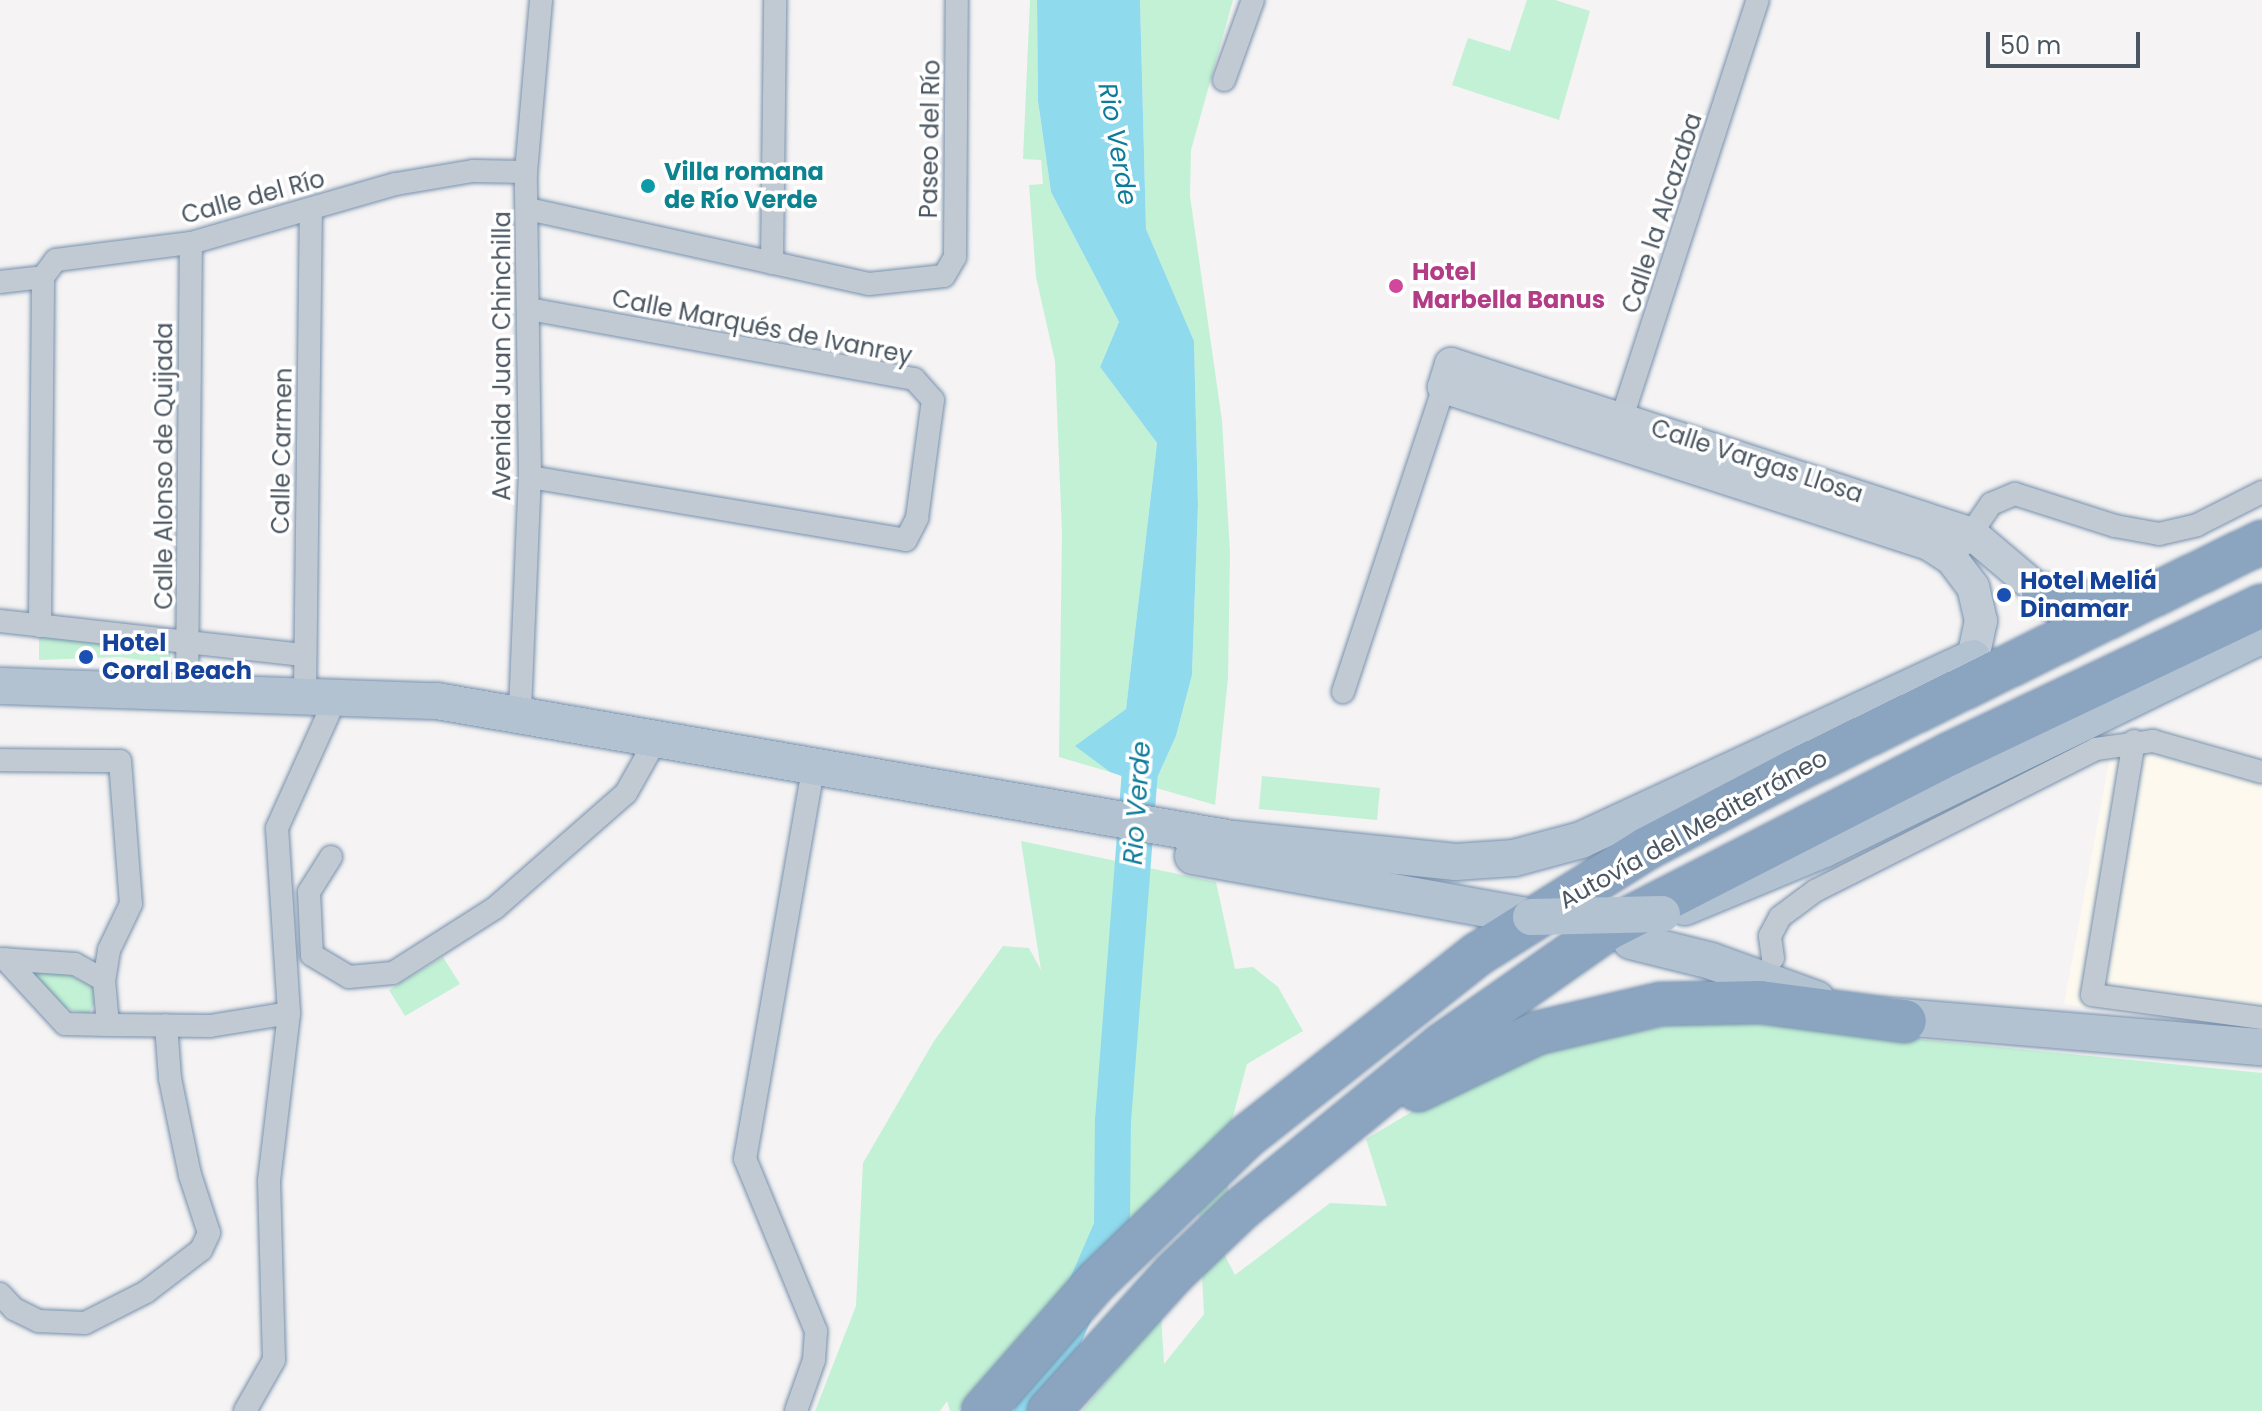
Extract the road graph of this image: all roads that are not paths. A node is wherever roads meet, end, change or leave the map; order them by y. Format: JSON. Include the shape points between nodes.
{"nodes":[{"id":1,"x":541,"y":0,"type":"edge"},
{"id":2,"x":775,"y":0,"type":"edge"},
{"id":3,"x":957,"y":0,"type":"edge"},
{"id":4,"x":1253,"y":0,"type":"edge"},
{"id":5,"x":1758,"y":0,"type":"edge"},
{"id":6,"x":1224,"y":80,"type":"dead end"},
{"id":7,"x":526,"y":172,"type":"junction"},
{"id":8,"x":528,"y":209,"type":"junction"},
{"id":9,"x":311,"y":210,"type":"junction"},
{"id":10,"x":191,"y":243,"type":"junction"},
{"id":11,"x":772,"y":263,"type":"junction"},
{"id":12,"x":43,"y":277,"type":"junction"},
{"id":13,"x":0,"y":282,"type":"edge"},
{"id":14,"x":530,"y":309,"type":"junction"},
{"id":15,"x":1448,"y":375,"type":"joint"},
{"id":16,"x":1618,"y":429,"type":"junction"},
{"id":17,"x":530,"y":477,"type":"junction"},
{"id":18,"x":2262,"y":492,"type":"edge"},
{"id":19,"x":1880,"y":515,"type":"junction"},
{"id":20,"x":1972,"y":534,"type":"junction"},
{"id":21,"x":2262,"y":542,"type":"edge"},
{"id":22,"x":1952,"y":559,"type":"junction"},
{"id":23,"x":2043,"y":594,"type":"joint"},
{"id":24,"x":2138,"y":602,"type":"junction"},
{"id":25,"x":2262,"y":606,"type":"edge"},
{"id":26,"x":0,"y":621,"type":"edge"},
{"id":27,"x":40,"y":626,"type":"junction"},
{"id":28,"x":2262,"y":635,"type":"edge"},
{"id":29,"x":189,"y":645,"type":"junction"},
{"id":30,"x":305,"y":655,"type":"junction"},
{"id":31,"x":1966,"y":666,"type":"junction"},
{"id":32,"x":0,"y":686,"type":"edge"},
{"id":33,"x":187,"y":690,"type":"junction"},
{"id":34,"x":1343,"y":692,"type":"dead end"},
{"id":35,"x":1886,"y":701,"type":"joint"},
{"id":36,"x":317,"y":703,"type":"junction"},
{"id":37,"x":0,"y":707,"type":"edge"},
{"id":38,"x":520,"y":711,"type":"junction"},
{"id":39,"x":2134,"y":741,"type":"junction"},
{"id":40,"x":648,"y":754,"type":"junction"},
{"id":41,"x":0,"y":760,"type":"edge"},
{"id":42,"x":2262,"y":772,"type":"edge"},
{"id":43,"x":810,"y":786,"type":"junction"},
{"id":44,"x":1006,"y":812,"type":"junction"},
{"id":45,"x":1230,"y":851,"type":"junction"},
{"id":46,"x":331,"y":857,"type":"dead end"},
{"id":47,"x":1668,"y":904,"type":"junction"},
{"id":48,"x":1514,"y":914,"type":"junction"},
{"id":49,"x":1773,"y":958,"type":"dead end"},
{"id":50,"x":3,"y":959,"type":"edge"},
{"id":51,"x":104,"y":980,"type":"junction"},
{"id":52,"x":289,"y":1013,"type":"junction"},
{"id":53,"x":2262,"y":1018,"type":"edge"},
{"id":54,"x":1905,"y":1021,"type":"junction"},
{"id":55,"x":108,"y":1025,"type":"junction"},
{"id":56,"x":166,"y":1025,"type":"junction"},
{"id":57,"x":2262,"y":1047,"type":"edge"},
{"id":58,"x":1328,"y":1134,"type":"junction"},
{"id":59,"x":0,"y":1294,"type":"edge"},
{"id":60,"x":245,"y":1411,"type":"edge"},
{"id":61,"x":796,"y":1411,"type":"edge"},
{"id":62,"x":983,"y":1411,"type":"edge"},
{"id":63,"x":1049,"y":1411,"type":"edge"}],
"edges":[{"from":1,"to":7,"type":"street","name":"Avenida Juan Chinchilla"},
{"from":2,"to":11,"type":"street"},
{"from":3,"to":11,"type":"street","name":"Paseo del Río","via":[[955,257],[944,276],[869,284]]},
{"from":4,"to":6,"type":"street"},
{"from":5,"to":16,"type":"street","name":"Calle la Alcazaba"},
{"from":7,"to":8,"type":"street","name":"Avenida Juan Chinchilla"},
{"from":7,"to":9,"type":"street","name":"Calle del Río","via":[[473,171],[396,184]]},
{"from":8,"to":11,"type":"street"},
{"from":8,"to":14,"type":"street","name":"Avenida Juan Chinchilla"},
{"from":9,"to":10,"type":"street","name":"Calle del Río"},
{"from":9,"to":30,"type":"street","name":"Calle Carmen"},
{"from":10,"to":12,"type":"street","name":"Calle del Río","via":[[56,260]]},
{"from":10,"to":29,"type":"street","name":"Calle Alonso de Quijada"},
{"from":12,"to":13,"type":"street","name":"Calle del Río"},
{"from":12,"to":27,"type":"street"},
{"from":14,"to":17,"type":"street","name":"Avenida Juan Chinchilla"},
{"from":14,"to":17,"type":"street","name":"Calle Marqués de Ivanrey","via":[[914,379],[933,400],[917,518],[906,540]]},
{"from":15,"to":16,"type":"street","name":"Calle Vargas Llosa"},
{"from":15,"to":34,"type":"street"},
{"from":16,"to":19,"type":"street","name":"Calle Vargas Llosa"},
{"from":17,"to":38,"type":"street","name":"Avenida Juan Chinchilla"},
{"from":18,"to":20,"type":"street","via":[[2197,525],[2159,534],[2115,526],[2015,494],[1991,504]]},
{"from":19,"to":20,"type":"street","name":"Calle Vargas Llosa"},
{"from":19,"to":22,"type":"street","name":"Calle Vargas Llosa"},
{"from":20,"to":22,"type":"street"},
{"from":20,"to":23,"type":"street","name":"Calle Vargas Llosa"},
{"from":21,"to":24,"type":"highway","name":"Autovía del Mediterráneo"},
{"from":22,"to":31,"type":"street","name":"Calle Vargas Llosa","via":[[1973,587]]},
{"from":23,"to":24,"type":"highway","via":[[2058,602]]},
{"from":24,"to":31,"type":"highway","name":"Autovía del Mediterráneo"},
{"from":25,"to":47,"type":"highway","name":"Autovía del Mediterráneo","via":[[1950,754]]},
{"from":26,"to":27,"type":"street"},
{"from":27,"to":29,"type":"street"},
{"from":28,"to":47,"type":"main road","via":[[1824,849]]},
{"from":29,"to":30,"type":"street"},
{"from":29,"to":33,"type":"street","name":"Calle Alonso de Quijada"},
{"from":30,"to":36,"type":"street","name":"Calle Carmen"},
{"from":31,"to":35,"type":"highway"},
{"from":31,"to":62,"type":"highway","name":"Autovía del Mediterráneo","via":[[1792,772],[1558,902],[1396,1015],[1246,1137],[1097,1281]]},
{"from":32,"to":33,"type":"main road"},
{"from":33,"to":36,"type":"main road"},
{"from":35,"to":45,"type":"main road","via":[[1618,825],[1514,858],[1424,861]]},
{"from":36,"to":37,"type":"main road"},
{"from":36,"to":38,"type":"main road"},
{"from":36,"to":40,"type":"main road"},
{"from":36,"to":52,"type":"street","via":[[277,828]]},
{"from":38,"to":44,"type":"main road"},
{"from":39,"to":42,"type":"street","via":[[2196,751]]},
{"from":39,"to":49,"type":"street","via":[[2096,749],[1815,891],[1780,917],[1770,936]]},
{"from":39,"to":53,"type":"street","via":[[2092,995]]},
{"from":40,"to":43,"type":"main road"},
{"from":40,"to":46,"type":"street","via":[[626,793],[495,908],[393,973],[349,977],[312,955],[309,892]]},
{"from":41,"to":51,"type":"street","via":[[120,761],[131,904],[109,950]]},
{"from":43,"to":44,"type":"main road"},
{"from":43,"to":61,"type":"street","via":[[745,1159],[816,1331],[814,1360]]},
{"from":44,"to":45,"type":"main road"},
{"from":45,"to":48,"type":"main road"},
{"from":47,"to":48,"type":"main road","bridge":true,"via":[[1621,919]]},
{"from":47,"to":58,"type":"highway","name":"Autovía del Mediterráneo","via":[[1606,930],[1519,988]]},
{"from":48,"to":54,"type":"main road","bridge":true,"via":[[1711,961],[1843,1008]]},
{"from":50,"to":51,"type":"street","via":[[75,964]]},
{"from":50,"to":55,"type":"street","via":[[65,1024]]},
{"from":51,"to":55,"type":"street"},
{"from":52,"to":56,"type":"street","via":[[210,1026]]},
{"from":52,"to":60,"type":"street","via":[[269,1181],[274,1360]]},
{"from":54,"to":57,"type":"main road"},
{"from":54,"to":58,"type":"highway","via":[[1738,1001],[1621,1010],[1495,1049],[1375,1117]]},
{"from":55,"to":56,"type":"street"},
{"from":56,"to":59,"type":"street","via":[[170,1078],[190,1175],[209,1233],[201,1250],[146,1292],[85,1323],[39,1321],[14,1309]]},
{"from":58,"to":63,"type":"highway","name":"Autovía del Mediterráneo","via":[[1241,1209],[1129,1320]]}]}
